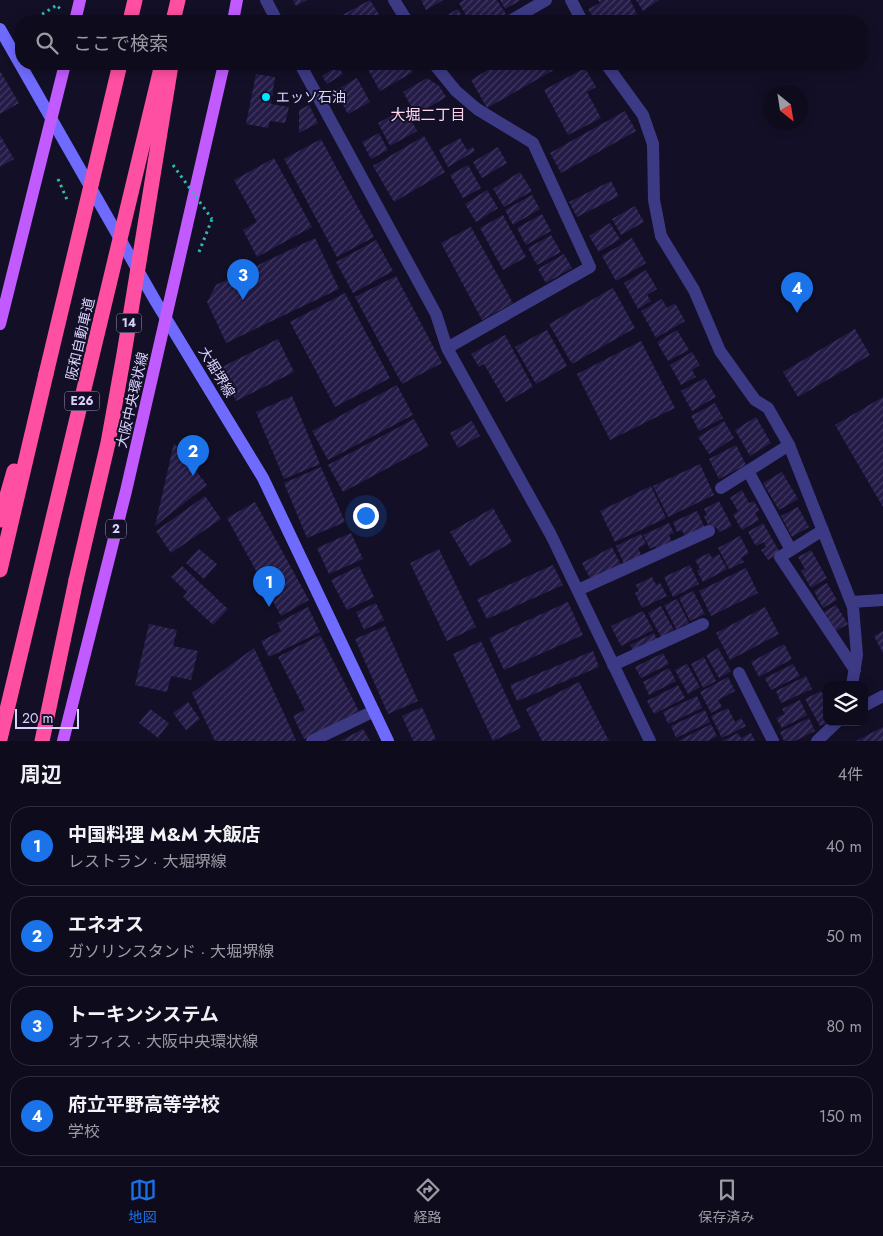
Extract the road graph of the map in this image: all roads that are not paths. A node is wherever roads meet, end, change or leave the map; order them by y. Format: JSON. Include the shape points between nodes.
{"nodes":[{"id":1,"x":80,"y":0,"type":"edge"},
{"id":2,"x":135,"y":0,"type":"edge"},
{"id":3,"x":178,"y":0,"type":"edge"},
{"id":4,"x":182,"y":0,"type":"edge"},
{"id":5,"x":237,"y":0,"type":"edge"},
{"id":6,"x":266,"y":0,"type":"edge"},
{"id":7,"x":394,"y":0,"type":"edge"},
{"id":8,"x":546,"y":0,"type":"edge"},
{"id":9,"x":571,"y":0,"type":"edge"},
{"id":10,"x":76,"y":15,"type":"edge"},
{"id":11,"x":131,"y":15,"type":"edge"},
{"id":12,"x":174,"y":15,"type":"edge"},
{"id":13,"x":179,"y":15,"type":"edge"},
{"id":14,"x":234,"y":15,"type":"edge"},
{"id":15,"x":274,"y":15,"type":"edge"},
{"id":16,"x":404,"y":15,"type":"edge"},
{"id":17,"x":520,"y":15,"type":"edge"},
{"id":18,"x":579,"y":15,"type":"edge"},
{"id":19,"x":0,"y":30,"type":"edge"},
{"id":20,"x":15,"y":56,"type":"edge"},
{"id":21,"x":23,"y":70,"type":"edge"},
{"id":22,"x":63,"y":70,"type":"edge"},
{"id":23,"x":119,"y":70,"type":"edge"},
{"id":24,"x":161,"y":70,"type":"edge"},
{"id":25,"x":171,"y":70,"type":"edge"},
{"id":26,"x":223,"y":70,"type":"edge"},
{"id":27,"x":303,"y":70,"type":"edge"},
{"id":28,"x":440,"y":70,"type":"edge"},
{"id":29,"x":610,"y":70,"type":"edge"},
{"id":30,"x":51,"y":118,"type":"junction"},
{"id":31,"x":167,"y":317,"type":"junction"},
{"id":32,"x":0,"y":324,"type":"edge"},
{"id":33,"x":447,"y":348,"type":"junction"},
{"id":34,"x":46,"y":374,"type":"junction"},
{"id":35,"x":789,"y":445,"type":"junction"},
{"id":36,"x":748,"y":471,"type":"junction"},
{"id":37,"x":721,"y":488,"type":"dead end"},
{"id":38,"x":0,"y":520,"type":"edge"},
{"id":39,"x":823,"y":530,"type":"junction"},
{"id":40,"x":709,"y":531,"type":"dead end"},
{"id":41,"x":791,"y":550,"type":"junction"},
{"id":42,"x":0,"y":570,"type":"edge"},
{"id":43,"x":578,"y":590,"type":"junction"},
{"id":44,"x":883,"y":600,"type":"edge"},
{"id":45,"x":851,"y":602,"type":"junction"},
{"id":46,"x":703,"y":624,"type":"dead end"},
{"id":47,"x":613,"y":664,"type":"junction"},
{"id":48,"x":855,"y":670,"type":"junction"},
{"id":49,"x":739,"y":674,"type":"dead end"},
{"id":50,"x":853,"y":681,"type":"edge"},
{"id":51,"x":883,"y":696,"type":"edge"},
{"id":52,"x":868,"y":704,"type":"edge"},
{"id":53,"x":374,"y":711,"type":"junction"},
{"id":54,"x":833,"y":726,"type":"edge"},
{"id":55,"x":0,"y":739,"type":"edge"},
{"id":56,"x":42,"y":741,"type":"edge"},
{"id":57,"x":63,"y":741,"type":"edge"},
{"id":58,"x":312,"y":741,"type":"edge"},
{"id":59,"x":388,"y":741,"type":"edge"},
{"id":60,"x":650,"y":741,"type":"edge"},
{"id":61,"x":773,"y":741,"type":"edge"},
{"id":62,"x":817,"y":741,"type":"edge"}],
"edges":[{"from":1,"to":10,"type":"main road"},
{"from":2,"to":11,"type":"highway"},
{"from":3,"to":12,"type":"highway"},
{"from":4,"to":13,"type":"highway"},
{"from":5,"to":14,"type":"main road"},
{"from":6,"to":15,"type":"street"},
{"from":7,"to":16,"type":"street"},
{"from":8,"to":17,"type":"street"},
{"from":9,"to":18,"type":"street"},
{"from":19,"to":20,"type":"main road","name":"大堀堺線"},
{"from":21,"to":30,"type":"main road","name":"大堀堺線"},
{"from":22,"to":30,"type":"main road"},
{"from":23,"to":34,"type":"highway","name":"阪和自動車道","bridge":true},
{"from":24,"to":55,"type":"highway","name":"阪和自動車道","number":"E26","bridge":true},
{"from":25,"to":56,"type":"highway","number":"14","bridge":true,"via":[[108,443]]},
{"from":26,"to":31,"type":"main road","name":"大阪中央環状線","number":"2"},
{"from":27,"to":33,"type":"street","via":[[436,314]]},
{"from":28,"to":33,"type":"street","via":[[456,91],[477,109],[533,143],[590,267]]},
{"from":29,"to":35,"type":"street","via":[[643,115],[653,144],[654,200],[661,236],[694,290],[720,351],[755,400],[768,408]]},
{"from":30,"to":31,"type":"main road","name":"大堀堺線"},
{"from":30,"to":32,"type":"main road"},
{"from":31,"to":53,"type":"main road","name":"大堀堺線","via":[[263,478]]},
{"from":31,"to":57,"type":"main road","name":"大阪中央環状線","number":"2"},
{"from":33,"to":43,"type":"street"},
{"from":34,"to":38,"type":"highway"},
{"from":34,"to":42,"type":"highway","name":"阪和自動車道"},
{"from":35,"to":36,"type":"street"},
{"from":35,"to":39,"type":"street"},
{"from":36,"to":37,"type":"street"},
{"from":36,"to":41,"type":"street"},
{"from":39,"to":41,"type":"street"},
{"from":39,"to":45,"type":"street"},
{"from":40,"to":43,"type":"street"},
{"from":41,"to":48,"type":"street","via":[[780,557]]},
{"from":43,"to":47,"type":"street"},
{"from":44,"to":45,"type":"street"},
{"from":45,"to":48,"type":"street","via":[[857,655]]},
{"from":46,"to":47,"type":"street"},
{"from":47,"to":60,"type":"street"},
{"from":48,"to":50,"type":"street"},
{"from":49,"to":61,"type":"street"},
{"from":51,"to":52,"type":"street"},
{"from":53,"to":58,"type":"street"},
{"from":53,"to":59,"type":"main road","name":"大堀堺線"},
{"from":54,"to":62,"type":"street"}]}
